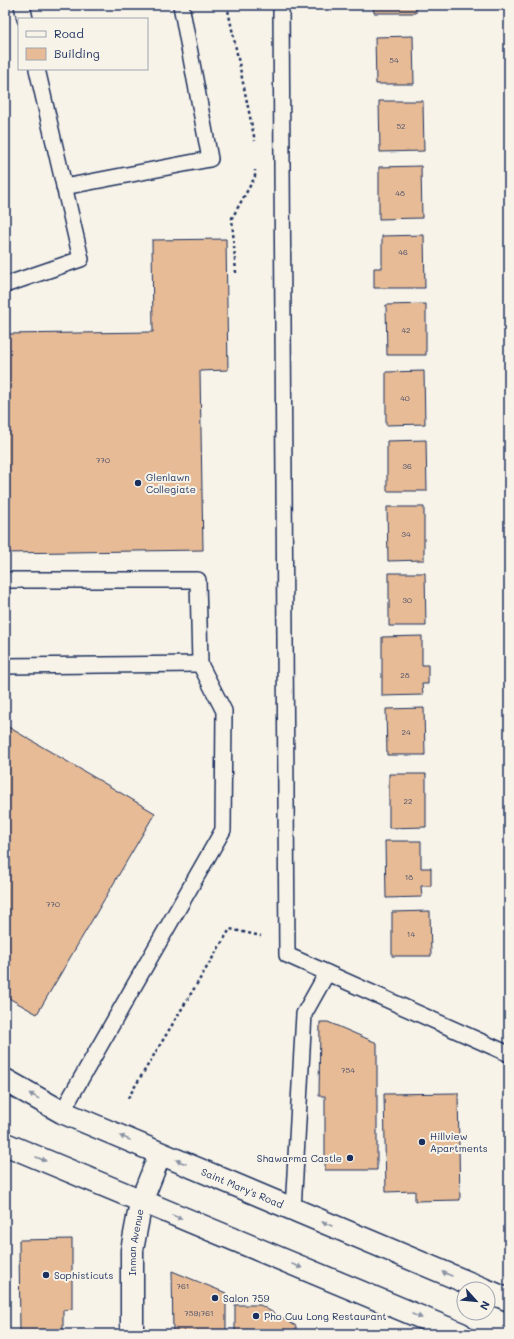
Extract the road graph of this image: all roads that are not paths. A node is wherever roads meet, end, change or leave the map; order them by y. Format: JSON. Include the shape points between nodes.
{"nodes":[{"id":1,"x":22,"y":5,"type":"edge"},
{"id":2,"x":181,"y":5,"type":"edge"},
{"id":3,"x":280,"y":5,"type":"edge"},
{"id":4,"x":25,"y":18,"type":"edge"},
{"id":5,"x":37,"y":70,"type":"edge"},
{"id":6,"x":64,"y":187,"type":"junction"},
{"id":7,"x":5,"y":285,"type":"edge"},
{"id":8,"x":5,"y":580,"type":"edge"},
{"id":9,"x":200,"y":664,"type":"junction"},
{"id":10,"x":5,"y":666,"type":"edge"},
{"id":11,"x":327,"y":973,"type":"junction"},
{"id":12,"x":509,"y":1054,"type":"edge"},
{"id":13,"x":5,"y":1080,"type":"edge"},
{"id":14,"x":62,"y":1112,"type":"junction"},
{"id":15,"x":5,"y":1144,"type":"edge"},
{"id":16,"x":160,"y":1154,"type":"junction"},
{"id":17,"x":141,"y":1202,"type":"junction"},
{"id":18,"x":294,"y":1210,"type":"junction"},
{"id":19,"x":464,"y":1281,"type":"edge"},
{"id":20,"x":496,"y":1294,"type":"edge"},
{"id":21,"x":509,"y":1300,"type":"edge"},
{"id":22,"x":132,"y":1334,"type":"edge"},
{"id":23,"x":460,"y":1334,"type":"edge"}],
"edges":[{"from":1,"to":4,"type":"lane"},
{"from":2,"to":6,"type":"lane","via":[[210,159]]},
{"from":3,"to":11,"type":"lane","via":[[287,955]]},
{"from":5,"to":6,"type":"lane"},
{"from":6,"to":7,"type":"lane","via":[[81,259]]},
{"from":8,"to":9,"type":"lane","via":[[198,580]]},
{"from":9,"to":10,"type":"lane"},
{"from":9,"to":14,"type":"lane","via":[[224,711],[223,830]]},
{"from":11,"to":12,"type":"lane"},
{"from":11,"to":18,"type":"lane","via":[[304,1014]]},
{"from":14,"to":13,"type":"main road","name":"Saint Mary's Road","one_way":true},
{"from":16,"to":14,"type":"main road","name":"Saint Mary's Road","one_way":true},
{"from":15,"to":17,"type":"main road","one_way":true},
{"from":16,"to":17,"type":"main road","name":"Inman Avenue"},
{"from":18,"to":16,"type":"main road","name":"Saint Mary's Road","one_way":true},
{"from":17,"to":22,"type":"main road","name":"Inman Avenue","via":[[132,1250]]},
{"from":17,"to":23,"type":"main road","one_way":true},
{"from":19,"to":18,"type":"main road","name":"Saint Mary's Road","one_way":true},
{"from":20,"to":21,"type":"main road"}]}
